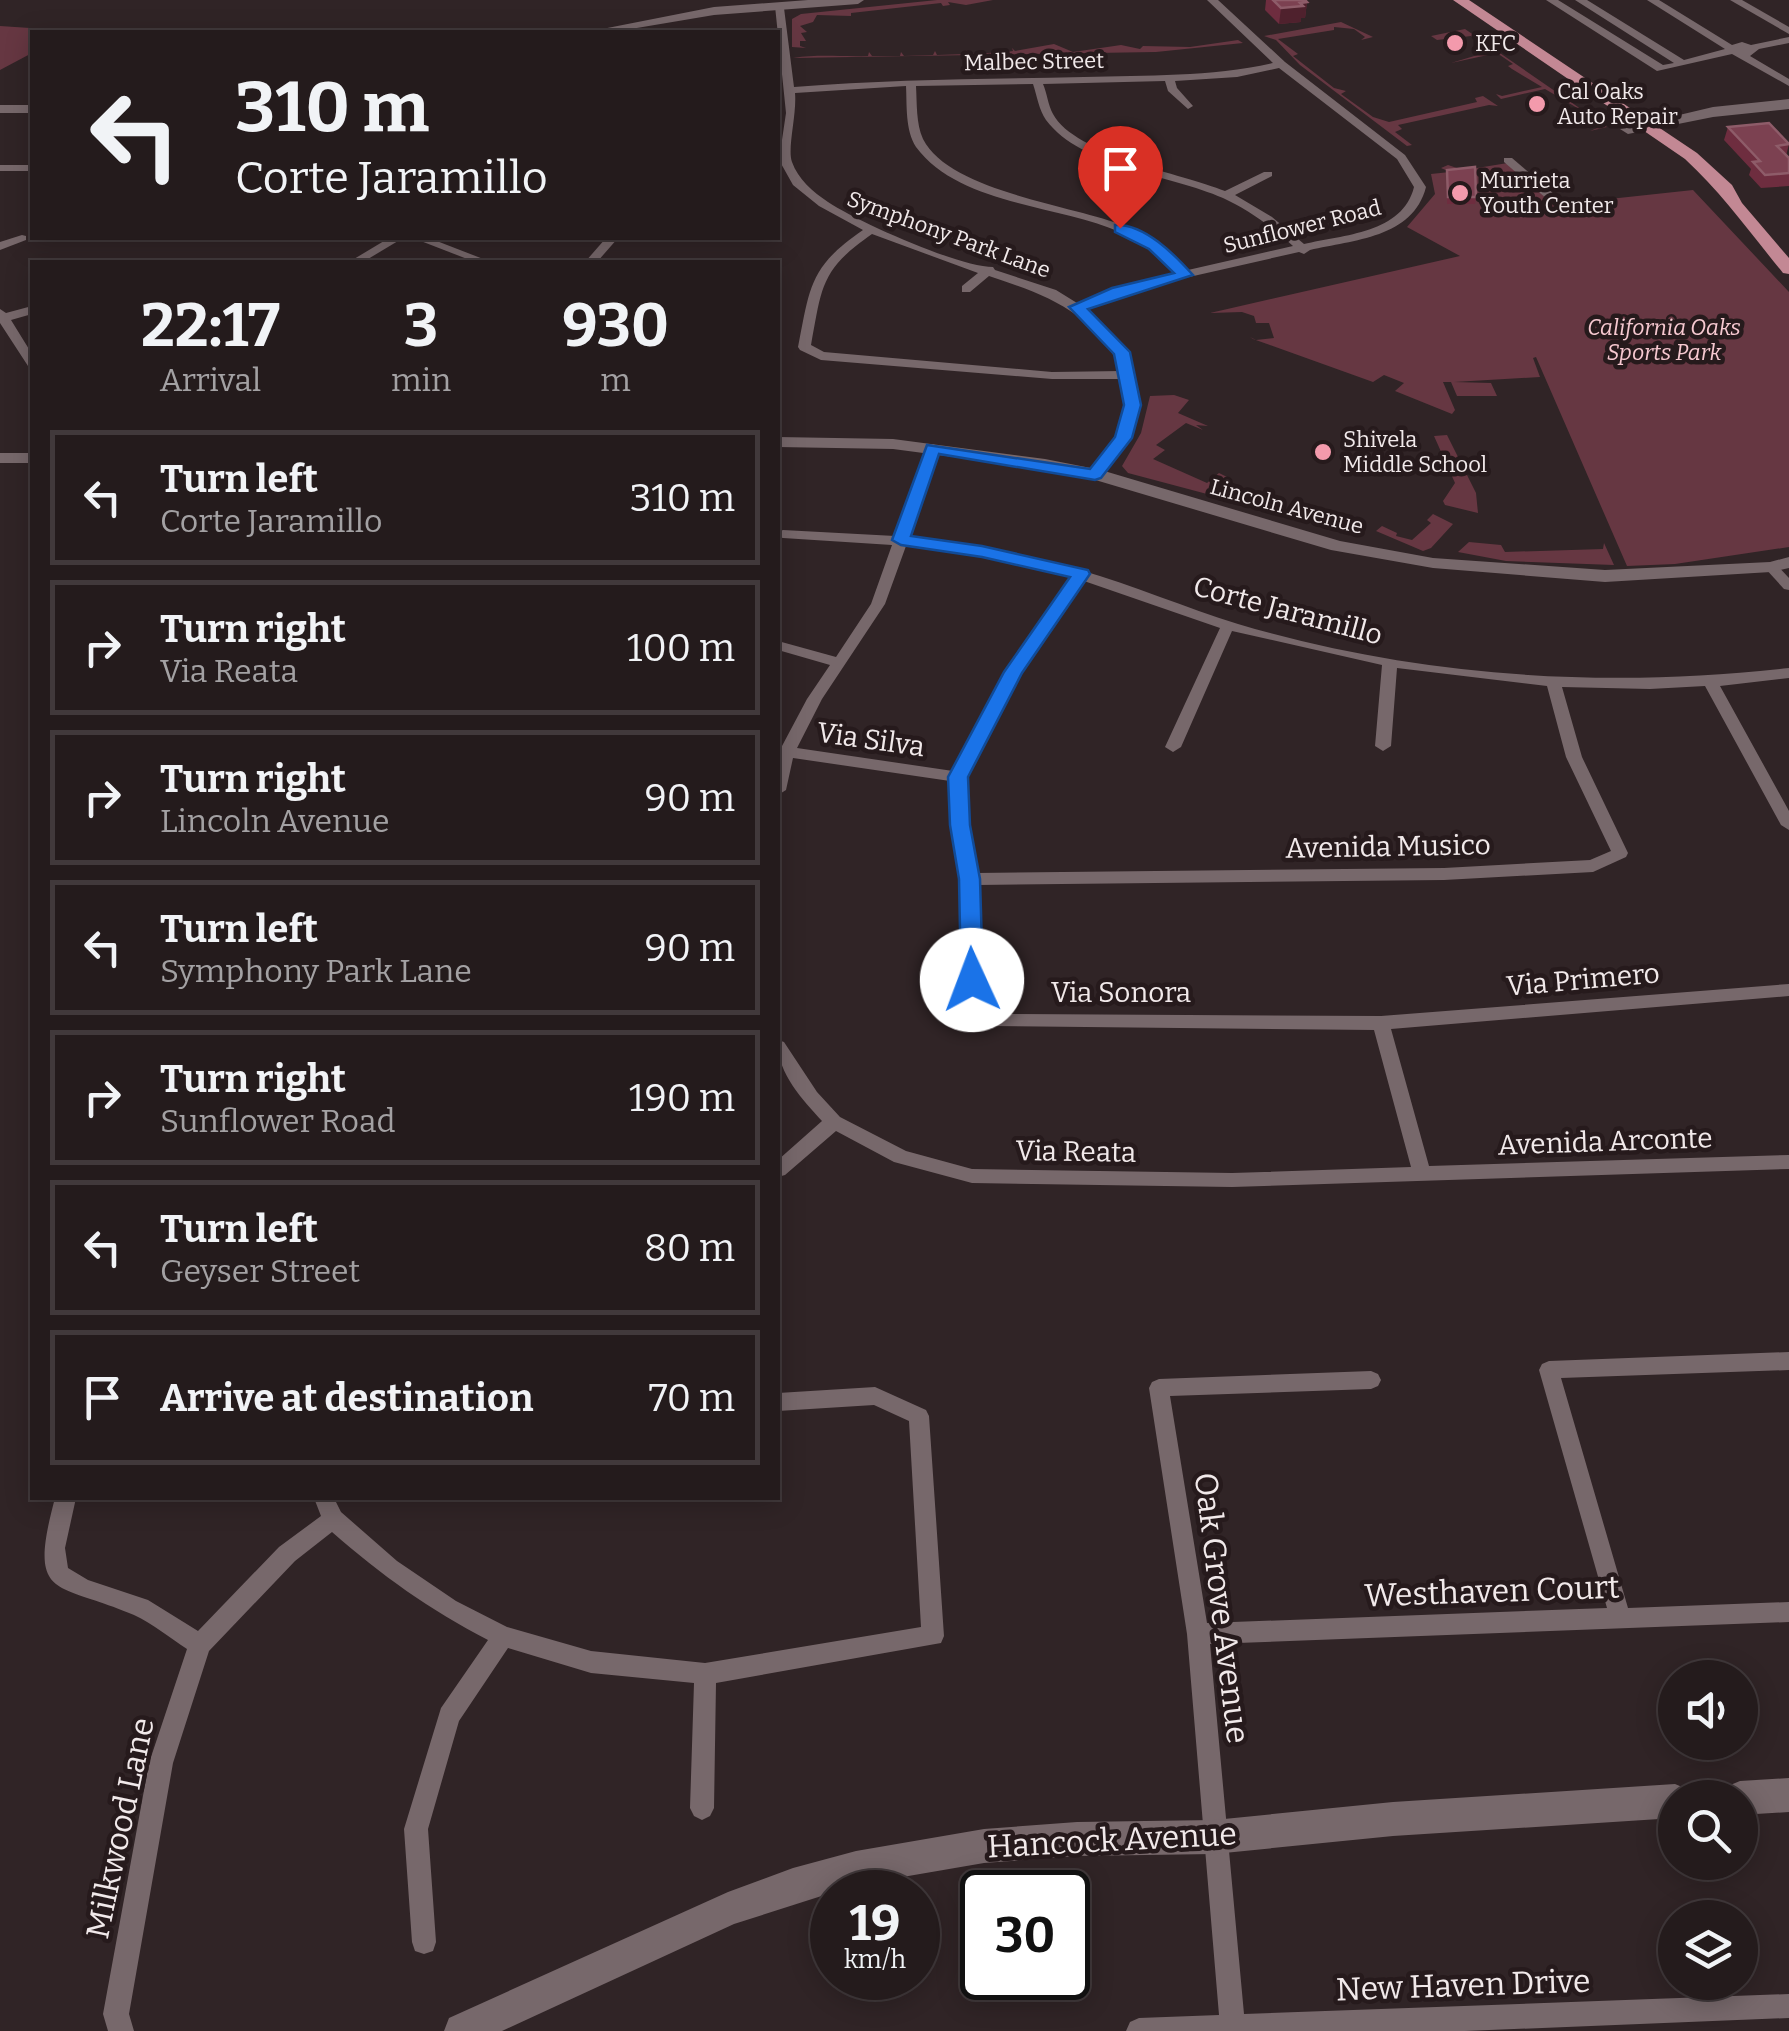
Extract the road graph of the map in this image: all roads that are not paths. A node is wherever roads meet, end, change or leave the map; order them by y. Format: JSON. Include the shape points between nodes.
{"nodes":[{"id":1,"x":858,"y":0,"type":"edge"},
{"id":2,"x":1212,"y":0,"type":"edge"},
{"id":3,"x":1551,"y":0,"type":"edge"},
{"id":4,"x":1580,"y":0,"type":"edge"},
{"id":5,"x":1652,"y":0,"type":"edge"},
{"id":6,"x":1666,"y":0,"type":"edge"},
{"id":7,"x":1736,"y":0,"type":"edge"},
{"id":8,"x":1455,"y":4,"type":"edge"},
{"id":9,"x":780,"y":8,"type":"junction"},
{"id":10,"x":604,"y":30,"type":"edge"},
{"id":11,"x":1789,"y":31,"type":"edge"},
{"id":12,"x":1789,"y":40,"type":"edge"},
{"id":13,"x":1742,"y":50,"type":"junction"},
{"id":14,"x":1281,"y":64,"type":"junction"},
{"id":15,"x":1683,"y":64,"type":"junction"},
{"id":16,"x":1170,"y":78,"type":"junction"},
{"id":17,"x":1788,"y":80,"type":"edge"},
{"id":18,"x":1037,"y":81,"type":"junction"},
{"id":19,"x":911,"y":83,"type":"junction"},
{"id":20,"x":787,"y":91,"type":"junction"},
{"id":21,"x":1789,"y":104,"type":"edge"},
{"id":22,"x":1188,"y":106,"type":"dead end"},
{"id":23,"x":30,"y":108,"type":"edge"},
{"id":24,"x":0,"y":109,"type":"edge"},
{"id":25,"x":1649,"y":126,"type":"junction"},
{"id":26,"x":1628,"y":129,"type":"junction"},
{"id":27,"x":1508,"y":160,"type":"dead end"},
{"id":28,"x":0,"y":168,"type":"edge"},
{"id":29,"x":30,"y":168,"type":"edge"},
{"id":30,"x":1268,"y":174,"type":"dead end"},
{"id":31,"x":1226,"y":195,"type":"junction"},
{"id":32,"x":1558,"y":203,"type":"dead end"},
{"id":33,"x":1735,"y":206,"type":"junction"},
{"id":34,"x":870,"y":230,"type":"junction"},
{"id":35,"x":22,"y":238,"type":"dead end"},
{"id":36,"x":394,"y":240,"type":"edge"},
{"id":37,"x":425,"y":240,"type":"edge"},
{"id":38,"x":610,"y":240,"type":"edge"},
{"id":39,"x":0,"y":246,"type":"edge"},
{"id":40,"x":1304,"y":250,"type":"junction"},
{"id":41,"x":359,"y":260,"type":"edge"},
{"id":42,"x":480,"y":260,"type":"edge"},
{"id":43,"x":593,"y":260,"type":"edge"},
{"id":44,"x":1789,"y":269,"type":"edge"},
{"id":45,"x":989,"y":270,"type":"junction"},
{"id":46,"x":1186,"y":275,"type":"junction"},
{"id":47,"x":966,"y":289,"type":"dead end"},
{"id":48,"x":1077,"y":307,"type":"junction"},
{"id":49,"x":30,"y":310,"type":"edge"},
{"id":50,"x":1,"y":316,"type":"edge"},
{"id":51,"x":30,"y":360,"type":"edge"},
{"id":52,"x":1129,"y":374,"type":"junction"},
{"id":53,"x":780,"y":442,"type":"edge"},
{"id":54,"x":933,"y":448,"type":"junction"},
{"id":55,"x":0,"y":458,"type":"edge"},
{"id":56,"x":30,"y":458,"type":"edge"},
{"id":57,"x":1095,"y":474,"type":"junction"},
{"id":58,"x":782,"y":534,"type":"dead end"},
{"id":59,"x":901,"y":540,"type":"junction"},
{"id":60,"x":1780,"y":564,"type":"edge"},
{"id":61,"x":1081,"y":574,"type":"junction"},
{"id":62,"x":1789,"y":586,"type":"edge"},
{"id":63,"x":1228,"y":625,"type":"junction"},
{"id":64,"x":780,"y":646,"type":"edge"},
{"id":65,"x":837,"y":662,"type":"junction"},
{"id":66,"x":1390,"y":662,"type":"junction"},
{"id":67,"x":1789,"y":673,"type":"edge"},
{"id":68,"x":1709,"y":680,"type":"junction"},
{"id":69,"x":1553,"y":681,"type":"junction"},
{"id":70,"x":1384,"y":746,"type":"dead end"},
{"id":71,"x":1173,"y":747,"type":"dead end"},
{"id":72,"x":782,"y":751,"type":"edge"},
{"id":73,"x":958,"y":777,"type":"junction"},
{"id":74,"x":1789,"y":825,"type":"edge"},
{"id":75,"x":969,"y":879,"type":"junction"},
{"id":76,"x":1789,"y":990,"type":"edge"},
{"id":77,"x":1381,"y":1023,"type":"junction"},
{"id":78,"x":780,"y":1050,"type":"edge"},
{"id":79,"x":834,"y":1122,"type":"junction"},
{"id":80,"x":1789,"y":1162,"type":"edge"},
{"id":81,"x":780,"y":1168,"type":"edge"},
{"id":82,"x":1422,"y":1174,"type":"junction"},
{"id":83,"x":1789,"y":1361,"type":"edge"},
{"id":84,"x":1371,"y":1380,"type":"dead end"},
{"id":85,"x":780,"y":1402,"type":"edge"},
{"id":86,"x":65,"y":1500,"type":"edge"},
{"id":87,"x":328,"y":1508,"type":"edge"},
{"id":88,"x":1789,"y":1612,"type":"edge"},
{"id":89,"x":1621,"y":1620,"type":"junction"},
{"id":90,"x":1198,"y":1634,"type":"junction"},
{"id":91,"x":502,"y":1636,"type":"junction"},
{"id":92,"x":200,"y":1645,"type":"junction"},
{"id":93,"x":706,"y":1674,"type":"junction"},
{"id":94,"x":1789,"y":1795,"type":"edge"},
{"id":95,"x":1758,"y":1797,"type":"edge"},
{"id":96,"x":1658,"y":1803,"type":"edge"},
{"id":97,"x":702,"y":1808,"type":"dead end"},
{"id":98,"x":1214,"y":1837,"type":"junction"},
{"id":99,"x":424,"y":1942,"type":"dead end"},
{"id":100,"x":1789,"y":2006,"type":"edge"},
{"id":101,"x":1232,"y":2025,"type":"junction"},
{"id":102,"x":121,"y":2031,"type":"edge"},
{"id":103,"x":462,"y":2031,"type":"edge"},
{"id":104,"x":1139,"y":2031,"type":"edge"}],
"edges":[{"from":1,"to":9,"type":"street"},
{"from":2,"to":14,"type":"street","name":"Sunflower Road"},
{"from":3,"to":15,"type":"street","via":[[1660,69]]},
{"from":4,"to":15,"type":"street"},
{"from":5,"to":13,"type":"street"},
{"from":6,"to":13,"type":"street"},
{"from":7,"to":11,"type":"street"},
{"from":8,"to":25,"type":"main road"},
{"from":8,"to":26,"type":"main road"},
{"from":9,"to":10,"type":"street"},
{"from":9,"to":20,"type":"street","name":"Symphony Park Lane"},
{"from":12,"to":13,"type":"street"},
{"from":13,"to":15,"type":"street"},
{"from":13,"to":17,"type":"street"},
{"from":14,"to":16,"type":"street","name":"Malbec Street"},
{"from":14,"to":40,"type":"street","name":"Sunflower Road","via":[[1402,157],[1420,188],[1416,203],[1386,229]]},
{"from":16,"to":18,"type":"street","name":"Malbec Street"},
{"from":16,"to":22,"type":"street"},
{"from":18,"to":19,"type":"street","name":"Malbec Street"},
{"from":18,"to":31,"type":"street","via":[[1050,117],[1096,151]]},
{"from":19,"to":20,"type":"street","name":"Malbec Street"},
{"from":19,"to":46,"type":"street","via":[[918,142],[936,160],[964,178],[1120,228],[1154,246]]},
{"from":20,"to":34,"type":"street","name":"Symphony Park Lane","via":[[792,108],[786,163],[801,188],[834,214]]},
{"from":21,"to":25,"type":"main road"},
{"from":23,"to":24,"type":"street"},
{"from":25,"to":26,"type":"main road"},
{"from":25,"to":33,"type":"main road","via":[[1726,188]]},
{"from":26,"to":33,"type":"main road"},
{"from":27,"to":32,"type":"street"},
{"from":28,"to":29,"type":"street"},
{"from":30,"to":31,"type":"street"},
{"from":31,"to":40,"type":"street","via":[[1276,223]]},
{"from":33,"to":44,"type":"main road"},
{"from":34,"to":45,"type":"street","name":"Symphony Park Lane"},
{"from":34,"to":52,"type":"street","via":[[815,282],[808,352],[1093,378]]},
{"from":35,"to":39,"type":"street"},
{"from":36,"to":41,"type":"street"},
{"from":37,"to":42,"type":"street"},
{"from":38,"to":43,"type":"street"},
{"from":40,"to":46,"type":"street","name":"Sunflower Road"},
{"from":45,"to":47,"type":"street"},
{"from":45,"to":48,"type":"street","name":"Symphony Park Lane"},
{"from":46,"to":48,"type":"street","name":"Sunflower Road"},
{"from":48,"to":52,"type":"street","name":"Symphony Park Lane","via":[[1122,352]]},
{"from":49,"to":50,"type":"street"},
{"from":50,"to":51,"type":"street"},
{"from":52,"to":57,"type":"street","via":[[1132,405],[1123,438]]},
{"from":53,"to":54,"type":"street","name":"Lincoln Avenue"},
{"from":54,"to":57,"type":"street","name":"Lincoln Avenue"},
{"from":54,"to":59,"type":"street"},
{"from":55,"to":56,"type":"street"},
{"from":57,"to":60,"type":"street","name":"Lincoln Avenue","via":[[1337,546],[1433,563],[1605,576]]},
{"from":58,"to":59,"type":"street","name":"Corte Jaramillo"},
{"from":59,"to":61,"type":"street","name":"Corte Jaramillo"},
{"from":59,"to":65,"type":"street","via":[[878,604]]},
{"from":60,"to":62,"type":"street"},
{"from":61,"to":63,"type":"street","name":"Corte Jaramillo"},
{"from":61,"to":73,"type":"street","via":[[1013,672]]},
{"from":63,"to":66,"type":"street","name":"Corte Jaramillo"},
{"from":63,"to":71,"type":"street"},
{"from":64,"to":65,"type":"street"},
{"from":65,"to":72,"type":"street"},
{"from":66,"to":69,"type":"street","name":"Corte Jaramillo"},
{"from":66,"to":70,"type":"street"},
{"from":67,"to":68,"type":"street","name":"Corte Jaramillo"},
{"from":68,"to":69,"type":"street","name":"Corte Jaramillo"},
{"from":68,"to":74,"type":"street"},
{"from":69,"to":75,"type":"street","name":"Avenida Musico","via":[[1574,758],[1620,854],[1592,866]]},
{"from":72,"to":73,"type":"street","name":"Via Silva"},
{"from":73,"to":75,"type":"street","name":"Via Sonora"},
{"from":75,"to":77,"type":"street","name":"Via Sonora","via":[[972,1005],[994,1021]]},
{"from":76,"to":77,"type":"street","name":"Via Primero"},
{"from":77,"to":82,"type":"street"},
{"from":78,"to":79,"type":"street","name":"Via Reata"},
{"from":79,"to":81,"type":"street"},
{"from":79,"to":82,"type":"street","name":"Via Reata","via":[[901,1157],[972,1176],[1108,1181]]},
{"from":80,"to":82,"type":"street","name":"Avenida Arconte"},
{"from":83,"to":89,"type":"street","via":[[1550,1370]]},
{"from":84,"to":90,"type":"street","name":"Oak Grove Avenue","via":[[1159,1388]]},
{"from":85,"to":93,"type":"street","via":[[875,1396],[919,1416],[933,1636]]},
{"from":86,"to":92,"type":"street","via":[[52,1549],[60,1577],[79,1590],[136,1605]]},
{"from":87,"to":91,"type":"street","via":[[390,1568]]},
{"from":87,"to":92,"type":"street","name":"Milkwood Lane"},
{"from":88,"to":89,"type":"street","name":"Westhaven Court"},
{"from":89,"to":90,"type":"street","name":"Westhaven Court"},
{"from":90,"to":98,"type":"street","name":"Oak Grove Avenue"},
{"from":91,"to":93,"type":"street","via":[[591,1662]]},
{"from":91,"to":99,"type":"street","via":[[448,1716],[416,1829]]},
{"from":92,"to":102,"type":"street","name":"Milkwood Lane","via":[[161,1763],[116,2014]]},
{"from":93,"to":97,"type":"street"},
{"from":94,"to":95,"type":"main road"},
{"from":96,"to":98,"type":"main road","name":"Hancock Avenue"},
{"from":98,"to":101,"type":"street","name":"Oak Grove Avenue"},
{"from":98,"to":103,"type":"main road","name":"Hancock Avenue","via":[[984,1846],[856,1868],[728,1909]]},
{"from":100,"to":101,"type":"street","name":"New Haven Drive"},
{"from":101,"to":104,"type":"street","name":"New Haven Drive"}]}
